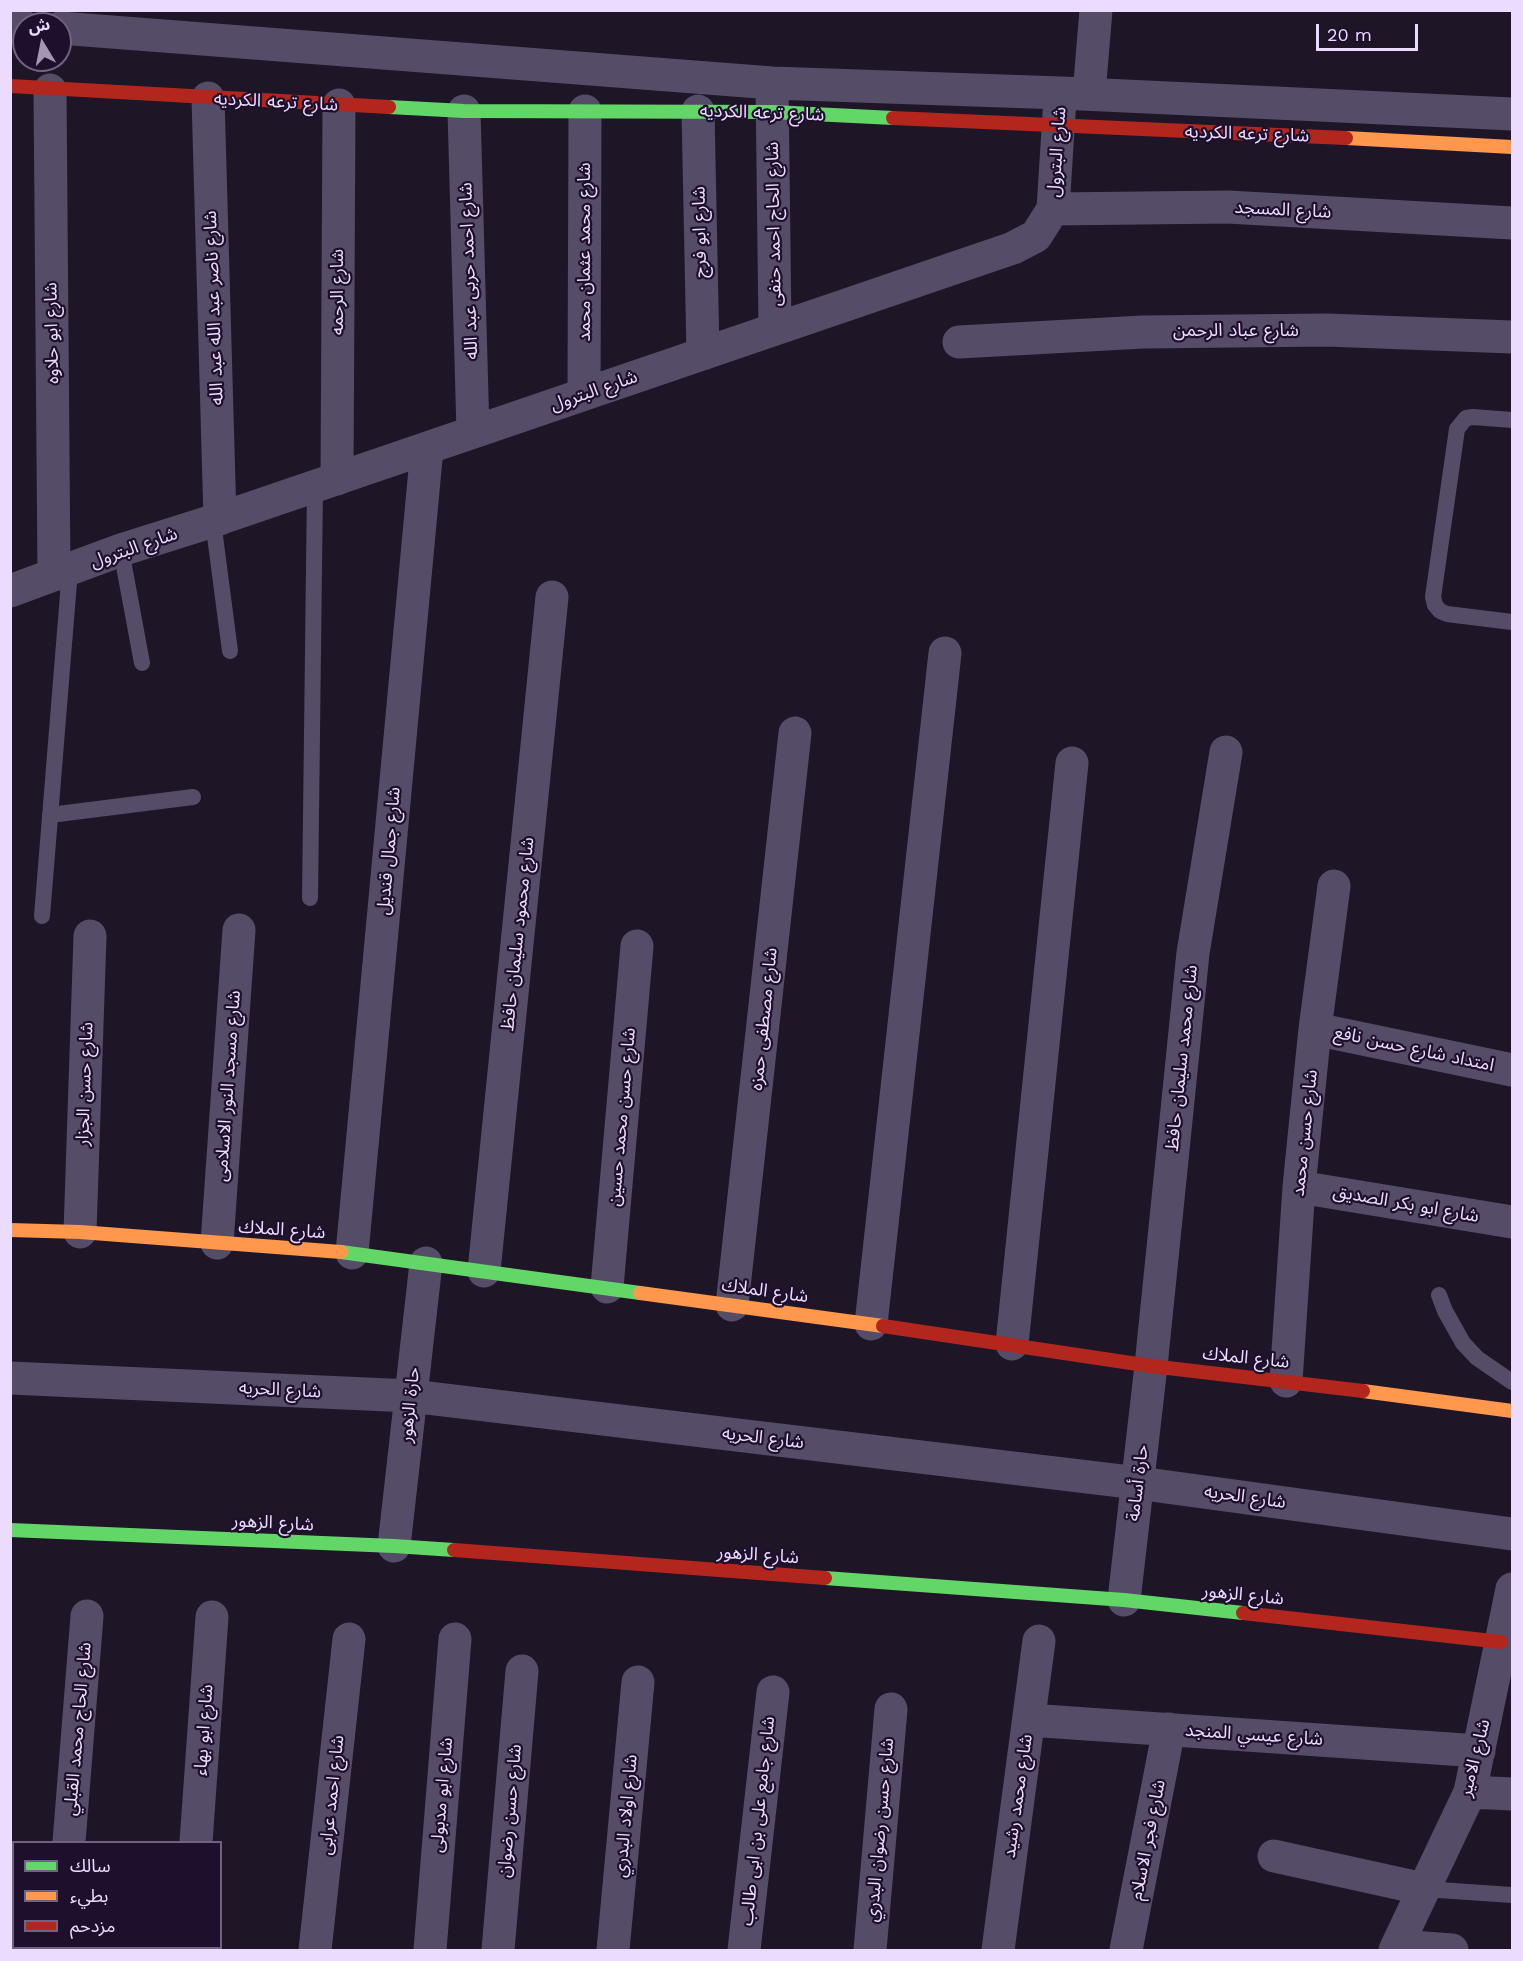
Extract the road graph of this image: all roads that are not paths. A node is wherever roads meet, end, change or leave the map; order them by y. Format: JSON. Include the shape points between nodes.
{"nodes":[{"id":1,"x":1096,"y":10,"type":"edge"},
{"id":2,"x":72,"y":29,"type":"edge"},
{"id":3,"x":10,"y":87,"type":"edge"},
{"id":4,"x":50,"y":90,"type":"junction"},
{"id":5,"x":1075,"y":94,"type":"junction"},
{"id":6,"x":772,"y":97,"type":"junction"},
{"id":7,"x":208,"y":98,"type":"junction"},
{"id":8,"x":339,"y":105,"type":"junction"},
{"id":9,"x":464,"y":111,"type":"junction"},
{"id":10,"x":585,"y":111,"type":"junction"},
{"id":11,"x":698,"y":111,"type":"junction"},
{"id":12,"x":1512,"y":114,"type":"edge"},
{"id":13,"x":1058,"y":127,"type":"junction"},
{"id":14,"x":1512,"y":147,"type":"edge"},
{"id":15,"x":1053,"y":209,"type":"junction"},
{"id":16,"x":1512,"y":223,"type":"edge"},
{"id":17,"x":775,"y":329,"type":"junction"},
{"id":18,"x":1512,"y":337,"type":"edge"},
{"id":19,"x":959,"y":342,"type":"dead end"},
{"id":20,"x":703,"y":354,"type":"junction"},
{"id":21,"x":584,"y":393,"type":"junction"},
{"id":22,"x":1512,"y":420,"type":"edge"},
{"id":23,"x":473,"y":432,"type":"junction"},
{"id":24,"x":427,"y":448,"type":"junction"},
{"id":25,"x":326,"y":482,"type":"junction"},
{"id":26,"x":217,"y":520,"type":"junction"},
{"id":27,"x":121,"y":550,"type":"junction"},
{"id":28,"x":62,"y":573,"type":"junction"},
{"id":29,"x":10,"y":591,"type":"edge"},
{"id":30,"x":552,"y":597,"type":"dead end"},
{"id":31,"x":1512,"y":622,"type":"edge"},
{"id":32,"x":230,"y":651,"type":"dead end"},
{"id":33,"x":945,"y":653,"type":"dead end"},
{"id":34,"x":142,"y":663,"type":"dead end"},
{"id":35,"x":795,"y":733,"type":"dead end"},
{"id":36,"x":1226,"y":752,"type":"dead end"},
{"id":37,"x":1072,"y":763,"type":"dead end"},
{"id":38,"x":193,"y":797,"type":"dead end"},
{"id":39,"x":50,"y":815,"type":"junction"},
{"id":40,"x":1334,"y":886,"type":"dead end"},
{"id":41,"x":310,"y":898,"type":"dead end"},
{"id":42,"x":42,"y":916,"type":"dead end"},
{"id":43,"x":239,"y":930,"type":"dead end"},
{"id":44,"x":90,"y":936,"type":"dead end"},
{"id":45,"x":637,"y":946,"type":"dead end"},
{"id":46,"x":1315,"y":1029,"type":"junction"},
{"id":47,"x":1512,"y":1070,"type":"edge"},
{"id":48,"x":1299,"y":1186,"type":"junction"},
{"id":49,"x":1512,"y":1222,"type":"edge"},
{"id":50,"x":10,"y":1230,"type":"edge"},
{"id":51,"x":80,"y":1232,"type":"junction"},
{"id":52,"x":217,"y":1243,"type":"junction"},
{"id":53,"x":352,"y":1253,"type":"junction"},
{"id":54,"x":426,"y":1263,"type":"junction"},
{"id":55,"x":484,"y":1271,"type":"junction"},
{"id":56,"x":607,"y":1287,"type":"junction"},
{"id":57,"x":1439,"y":1295,"type":"dead end"},
{"id":58,"x":732,"y":1305,"type":"junction"},
{"id":59,"x":871,"y":1324,"type":"junction"},
{"id":60,"x":1012,"y":1344,"type":"junction"},
{"id":61,"x":1151,"y":1366,"type":"junction"},
{"id":62,"x":10,"y":1378,"type":"edge"},
{"id":63,"x":1286,"y":1381,"type":"junction"},
{"id":64,"x":1512,"y":1382,"type":"edge"},
{"id":65,"x":411,"y":1396,"type":"junction"},
{"id":66,"x":1512,"y":1411,"type":"edge"},
{"id":67,"x":1138,"y":1483,"type":"junction"},
{"id":68,"x":10,"y":1530,"type":"edge"},
{"id":69,"x":1512,"y":1534,"type":"edge"},
{"id":70,"x":394,"y":1546,"type":"junction"},
{"id":71,"x":1512,"y":1589,"type":"edge"},
{"id":72,"x":1124,"y":1600,"type":"junction"},
{"id":73,"x":87,"y":1616,"type":"dead end"},
{"id":74,"x":212,"y":1617,"type":"dead end"},
{"id":75,"x":455,"y":1639,"type":"dead end"},
{"id":76,"x":349,"y":1640,"type":"dead end"},
{"id":77,"x":1039,"y":1641,"type":"dead end"},
{"id":78,"x":1504,"y":1651,"type":"edge"},
{"id":79,"x":522,"y":1671,"type":"dead end"},
{"id":80,"x":638,"y":1682,"type":"dead end"},
{"id":81,"x":773,"y":1692,"type":"dead end"},
{"id":82,"x":891,"y":1709,"type":"dead end"},
{"id":83,"x":1029,"y":1720,"type":"junction"},
{"id":84,"x":1169,"y":1729,"type":"junction"},
{"id":85,"x":1479,"y":1752,"type":"junction"},
{"id":86,"x":1470,"y":1792,"type":"junction"},
{"id":87,"x":1512,"y":1794,"type":"edge"},
{"id":88,"x":69,"y":1841,"type":"edge"},
{"id":89,"x":196,"y":1841,"type":"edge"},
{"id":90,"x":1274,"y":1856,"type":"dead end"},
{"id":91,"x":1424,"y":1889,"type":"junction"},
{"id":92,"x":1512,"y":1895,"type":"edge"},
{"id":93,"x":1396,"y":1948,"type":"edge"},
{"id":94,"x":315,"y":1950,"type":"edge"},
{"id":95,"x":430,"y":1950,"type":"edge"},
{"id":96,"x":498,"y":1950,"type":"edge"},
{"id":97,"x":614,"y":1950,"type":"edge"},
{"id":98,"x":744,"y":1950,"type":"edge"},
{"id":99,"x":870,"y":1950,"type":"edge"},
{"id":100,"x":998,"y":1950,"type":"edge"},
{"id":101,"x":1126,"y":1950,"type":"edge"},
{"id":102,"x":1452,"y":1950,"type":"edge"}],
"edges":[{"from":1,"to":5,"type":"street","name":"شارع البترول"},
{"from":2,"to":6,"type":"street","name":"شارع ترعه الكرديه"},
{"from":3,"to":4,"type":"street","name":"شارع ترعه الكرديه"},
{"from":4,"to":7,"type":"street","name":"شارع ترعه الكرديه"},
{"from":4,"to":28,"type":"street","name":"شارع ابو حلاوه"},
{"from":5,"to":6,"type":"street","name":"شارع ترعه الكرديه"},
{"from":5,"to":12,"type":"street","name":"شارع ترعه الكرديه"},
{"from":5,"to":13,"type":"street","name":"شارع البترول"},
{"from":6,"to":11,"type":"street","name":"شارع ترعه الكرديه"},
{"from":6,"to":13,"type":"street","name":"شارع ترعه الكرديه"},
{"from":6,"to":17,"type":"street","name":"شارع الحاج احمد حنفى"},
{"from":7,"to":8,"type":"street","name":"شارع ترعه الكرديه"},
{"from":7,"to":26,"type":"street","name":"شارع ناصر عبد الله عبد الله"},
{"from":8,"to":9,"type":"street","name":"شارع ترعه الكرديه"},
{"from":8,"to":25,"type":"street","name":"شارع الرحمه"},
{"from":9,"to":10,"type":"street","name":"شارع ترعه الكرديه"},
{"from":9,"to":23,"type":"street","name":"شارع احمد حربى عبد الله"},
{"from":10,"to":11,"type":"street","name":"شارع ترعه الكرديه"},
{"from":10,"to":21,"type":"street","name":"شارع محمد عثمان محمد"},
{"from":11,"to":20,"type":"street","name":"شارع ابو فرج"},
{"from":13,"to":14,"type":"street","name":"شارع ترعه الكرديه"},
{"from":13,"to":15,"type":"street","name":"شارع البترول"},
{"from":15,"to":16,"type":"street","name":"شارع المسجد","via":[[1228,207]]},
{"from":15,"to":17,"type":"street","name":"شارع البترول","via":[[1036,236],[1013,248]]},
{"from":17,"to":20,"type":"street","name":"شارع البترول"},
{"from":18,"to":19,"type":"street","name":"شارع عباد الرحمن","via":[[1327,330],[1143,332]]},
{"from":20,"to":21,"type":"street","name":"شارع البترول"},
{"from":21,"to":23,"type":"street","name":"شارع البترول"},
{"from":22,"to":31,"type":"lane","via":[[1466,418],[1457,429],[1432,597],[1440,611],[1447,614]]},
{"from":23,"to":24,"type":"street","name":"شارع البترول"},
{"from":24,"to":25,"type":"street","name":"شارع البترول"},
{"from":24,"to":53,"type":"street","name":"شارع جمال قنديل"},
{"from":25,"to":26,"type":"street","name":"شارع البترول"},
{"from":25,"to":41,"type":"lane"},
{"from":26,"to":27,"type":"street","name":"شارع البترول"},
{"from":26,"to":32,"type":"lane"},
{"from":27,"to":28,"type":"street","name":"شارع البترول"},
{"from":27,"to":34,"type":"lane"},
{"from":28,"to":29,"type":"street","name":"شارع البترول"},
{"from":28,"to":39,"type":"lane"},
{"from":30,"to":55,"type":"street","name":"شارع محمود سليمان حافظ"},
{"from":33,"to":59,"type":"street"},
{"from":35,"to":58,"type":"street","name":"شارع مصطفى حمزه"},
{"from":36,"to":61,"type":"street","name":"شارع محمد سليمان حافظ","via":[[1193,953]]},
{"from":37,"to":60,"type":"street"},
{"from":38,"to":39,"type":"lane"},
{"from":39,"to":42,"type":"lane"},
{"from":40,"to":46,"type":"street","name":"شارع حسن محمد"},
{"from":43,"to":52,"type":"street","name":"شارع مسجد النور الاسلامى"},
{"from":44,"to":51,"type":"street","name":"شارع حسن الجزار"},
{"from":45,"to":56,"type":"street","name":"شارع حسن محمد حسين"},
{"from":46,"to":47,"type":"street","name":"امتداد شارع حسن نافع"},
{"from":46,"to":48,"type":"street","name":"شارع حسن محمد"},
{"from":48,"to":49,"type":"street","name":"شارع ابو بكر الصديق"},
{"from":48,"to":63,"type":"street","name":"شارع حسن محمد"},
{"from":50,"to":51,"type":"street","name":"شارع الملاك"},
{"from":51,"to":52,"type":"street","name":"شارع الملاك"},
{"from":52,"to":53,"type":"street","name":"شارع الملاك"},
{"from":53,"to":54,"type":"street","name":"شارع الملاك"},
{"from":54,"to":55,"type":"street","name":"شارع الملاك"},
{"from":54,"to":65,"type":"street","name":"حارة الزهور"},
{"from":55,"to":56,"type":"street","name":"شارع الملاك"},
{"from":56,"to":58,"type":"street","name":"شارع الملاك"},
{"from":57,"to":64,"type":"lane","via":[[1463,1343],[1477,1358]]},
{"from":58,"to":59,"type":"street","name":"شارع الملاك"},
{"from":59,"to":60,"type":"street","name":"شارع الملاك"},
{"from":60,"to":61,"type":"street","name":"شارع الملاك"},
{"from":61,"to":63,"type":"street","name":"شارع الملاك"},
{"from":61,"to":67,"type":"street","name":"حارة أسامة"},
{"from":62,"to":65,"type":"street","name":"شارع الحريه"},
{"from":63,"to":66,"type":"street","name":"شارع الملاك"},
{"from":65,"to":67,"type":"street","name":"شارع الحريه"},
{"from":65,"to":70,"type":"street","name":"حارة الزهور"},
{"from":67,"to":69,"type":"street","name":"شارع الحريه"},
{"from":67,"to":72,"type":"street","name":"حارة أسامة"},
{"from":68,"to":70,"type":"street","name":"شارع الزهور"},
{"from":70,"to":72,"type":"street","name":"شارع الزهور"},
{"from":71,"to":78,"type":"street","name":"شارع الامير"},
{"from":72,"to":78,"type":"street","name":"شارع الزهور"},
{"from":73,"to":88,"type":"street","name":"شارع الحاج محمد القبلي"},
{"from":74,"to":89,"type":"street","name":"شارع ابو بهاء"},
{"from":75,"to":95,"type":"street","name":"شارع ابو مدبولى"},
{"from":76,"to":94,"type":"street","name":"شارع احمد عرابى"},
{"from":77,"to":83,"type":"street","name":"شارع محمد رشيد"},
{"from":78,"to":85,"type":"street","name":"شارع الامير"},
{"from":79,"to":96,"type":"street","name":"شارع حسن رضوان"},
{"from":80,"to":97,"type":"street","name":"شارع اولاد البدري"},
{"from":81,"to":98,"type":"street","name":"شارع جامع على بن ابى طالب"},
{"from":82,"to":99,"type":"street","name":"شارع حسن رضوان البدري"},
{"from":83,"to":84,"type":"street","name":"شارع عيسي المنجد"},
{"from":83,"to":100,"type":"street","name":"شارع محمد رشيد"},
{"from":84,"to":85,"type":"street","name":"شارع عيسي المنجد"},
{"from":84,"to":101,"type":"street","name":"شارع فجر الاسلام"},
{"from":85,"to":86,"type":"street","name":"شارع الامير"},
{"from":86,"to":87,"type":"street"},
{"from":86,"to":91,"type":"street","name":"شارع الامير"},
{"from":90,"to":91,"type":"street"},
{"from":91,"to":92,"type":"lane"},
{"from":91,"to":93,"type":"street","name":"شارع الامير"},
{"from":93,"to":102,"type":"street"}]}
